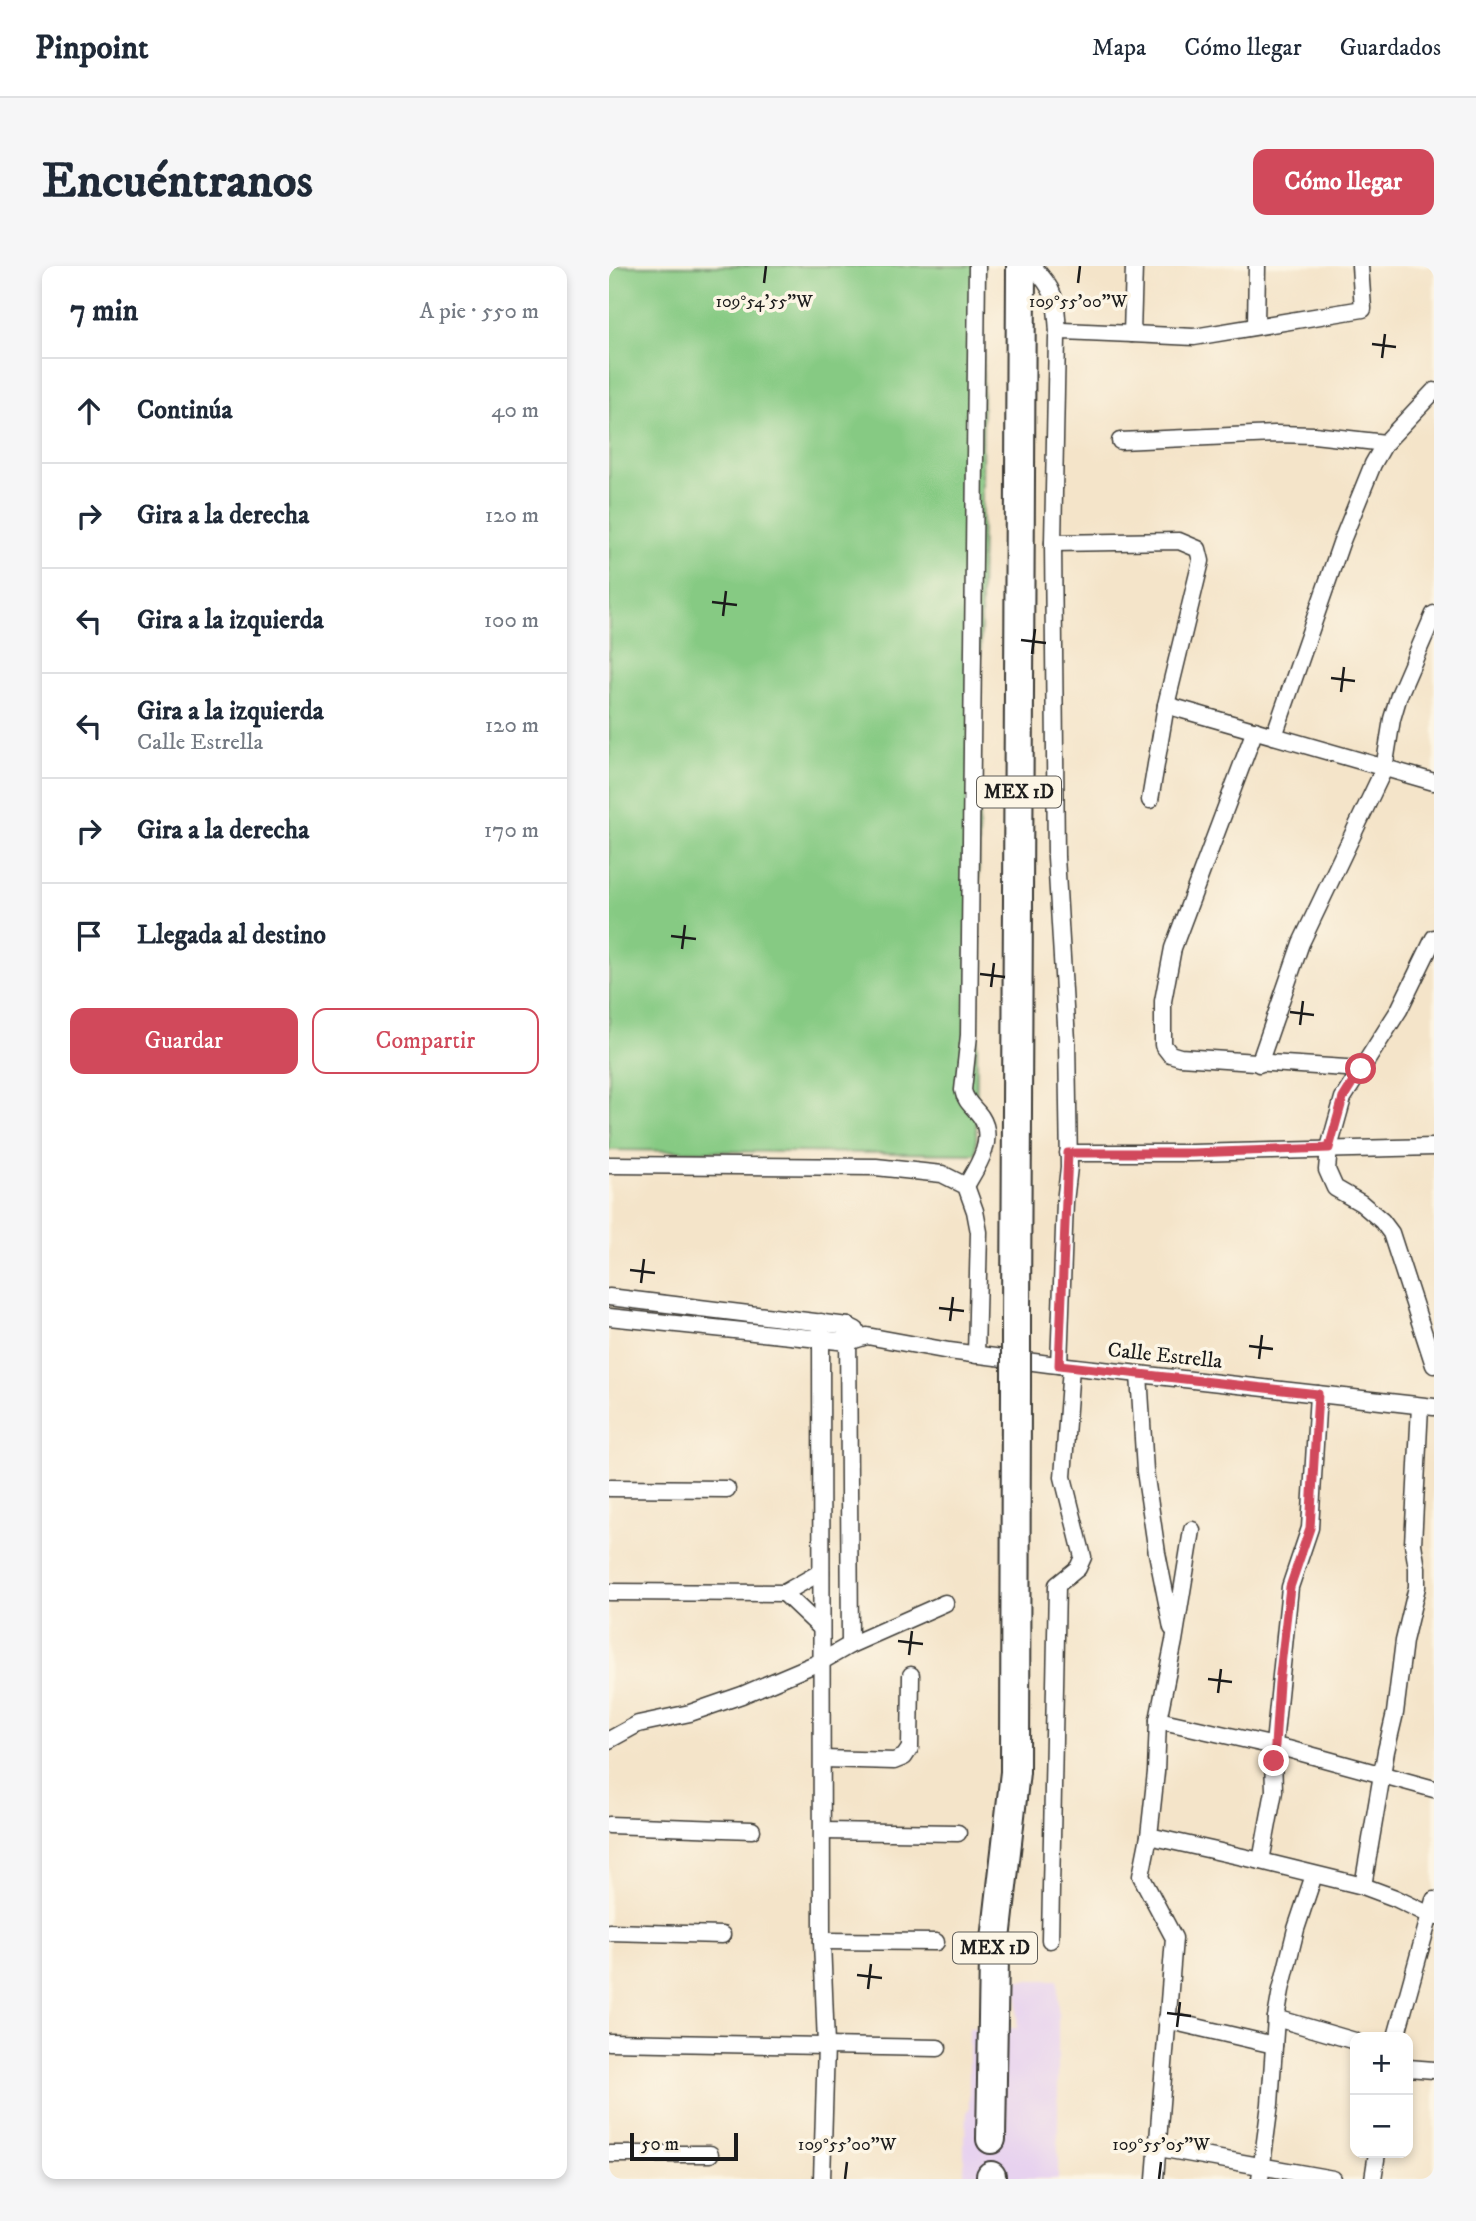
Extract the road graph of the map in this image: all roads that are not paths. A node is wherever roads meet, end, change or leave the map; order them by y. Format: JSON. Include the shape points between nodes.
{"nodes":[{"id":1,"x":977,"y":266,"type":"edge"},
{"id":2,"x":1021,"y":266,"type":"edge"},
{"id":3,"x":1032,"y":266,"type":"edge"},
{"id":4,"x":1134,"y":266,"type":"edge"},
{"id":5,"x":1257,"y":266,"type":"edge"},
{"id":6,"x":1360,"y":266,"type":"edge"},
{"id":7,"x":1256,"y":326,"type":"junction"},
{"id":8,"x":1058,"y":333,"type":"junction"},
{"id":9,"x":1132,"y":334,"type":"junction"},
{"id":10,"x":1434,"y":391,"type":"edge"},
{"id":11,"x":1121,"y":441,"type":"dead end"},
{"id":12,"x":1385,"y":443,"type":"junction"},
{"id":13,"x":1053,"y":543,"type":"junction"},
{"id":14,"x":1434,"y":614,"type":"edge"},
{"id":15,"x":1166,"y":705,"type":"junction"},
{"id":16,"x":1255,"y":730,"type":"junction"},
{"id":17,"x":1274,"y":736,"type":"junction"},
{"id":18,"x":1384,"y":769,"type":"junction"},
{"id":19,"x":1434,"y":782,"type":"edge"},
{"id":20,"x":1150,"y":800,"type":"dead end"},
{"id":21,"x":1434,"y":938,"type":"edge"},
{"id":22,"x":1259,"y":1063,"type":"junction"},
{"id":23,"x":1361,"y":1069,"type":"junction"},
{"id":24,"x":1434,"y":1147,"type":"edge"},
{"id":25,"x":1329,"y":1148,"type":"junction"},
{"id":26,"x":1068,"y":1153,"type":"junction"},
{"id":27,"x":609,"y":1165,"type":"edge"},
{"id":28,"x":966,"y":1186,"type":"junction"},
{"id":29,"x":609,"y":1297,"type":"edge"},
{"id":30,"x":609,"y":1317,"type":"edge"},
{"id":31,"x":820,"y":1331,"type":"junction"},
{"id":32,"x":848,"y":1334,"type":"junction"},
{"id":33,"x":976,"y":1355,"type":"junction"},
{"id":34,"x":1434,"y":1364,"type":"edge"},
{"id":35,"x":1065,"y":1366,"type":"junction"},
{"id":36,"x":1139,"y":1374,"type":"junction"},
{"id":37,"x":1318,"y":1394,"type":"junction"},
{"id":38,"x":1427,"y":1407,"type":"edge"},
{"id":39,"x":609,"y":1488,"type":"edge"},
{"id":40,"x":727,"y":1489,"type":"dead end"},
{"id":41,"x":1192,"y":1530,"type":"dead end"},
{"id":42,"x":821,"y":1572,"type":"junction"},
{"id":43,"x":609,"y":1592,"type":"edge"},
{"id":44,"x":784,"y":1593,"type":"junction"},
{"id":45,"x":944,"y":1603,"type":"dead end"},
{"id":46,"x":821,"y":1628,"type":"junction"},
{"id":47,"x":1174,"y":1641,"type":"junction"},
{"id":48,"x":850,"y":1645,"type":"junction"},
{"id":49,"x":822,"y":1661,"type":"junction"},
{"id":50,"x":911,"y":1675,"type":"dead end"},
{"id":51,"x":1158,"y":1720,"type":"junction"},
{"id":52,"x":609,"y":1740,"type":"edge"},
{"id":53,"x":1274,"y":1746,"type":"junction"},
{"id":54,"x":823,"y":1759,"type":"junction"},
{"id":55,"x":1382,"y":1774,"type":"junction"},
{"id":56,"x":1434,"y":1789,"type":"edge"},
{"id":57,"x":609,"y":1825,"type":"edge"},
{"id":58,"x":752,"y":1830,"type":"dead end"},
{"id":59,"x":823,"y":1830,"type":"junction"},
{"id":60,"x":958,"y":1833,"type":"dead end"},
{"id":61,"x":1149,"y":1836,"type":"junction"},
{"id":62,"x":1262,"y":1861,"type":"junction"},
{"id":63,"x":1314,"y":1875,"type":"junction"},
{"id":64,"x":1363,"y":1886,"type":"junction"},
{"id":65,"x":1433,"y":1911,"type":"edge"},
{"id":66,"x":609,"y":1932,"type":"edge"},
{"id":67,"x":722,"y":1935,"type":"dead end"},
{"id":68,"x":1050,"y":1940,"type":"dead end"},
{"id":69,"x":822,"y":1941,"type":"junction"},
{"id":70,"x":936,"y":1942,"type":"dead end"},
{"id":71,"x":1276,"y":2018,"type":"junction"},
{"id":72,"x":1167,"y":2020,"type":"junction"},
{"id":73,"x":1397,"y":2032,"type":"edge"},
{"id":74,"x":1350,"y":2040,"type":"edge"},
{"id":75,"x":609,"y":2042,"type":"edge"},
{"id":76,"x":826,"y":2045,"type":"junction"},
{"id":77,"x":1274,"y":2045,"type":"junction"},
{"id":78,"x":938,"y":2048,"type":"dead end"},
{"id":79,"x":1413,"y":2068,"type":"edge"},
{"id":80,"x":1434,"y":2070,"type":"edge"},
{"id":81,"x":992,"y":2139,"type":"dead end"},
{"id":82,"x":1159,"y":2148,"type":"junction"},
{"id":83,"x":609,"y":2154,"type":"edge"},
{"id":84,"x":710,"y":2154,"type":"dead end"},
{"id":85,"x":1376,"y":2158,"type":"edge"},
{"id":86,"x":1261,"y":2173,"type":"edge"},
{"id":87,"x":822,"y":2179,"type":"edge"},
{"id":88,"x":1155,"y":2179,"type":"edge"},
{"id":89,"x":1333,"y":2179,"type":"edge"},
{"id":90,"x":1373,"y":2179,"type":"edge"}],
"edges":[{"from":1,"to":28,"type":"street","via":[[969,1035],[963,1090],[981,1116],[986,1134],[983,1156]]},
{"from":2,"to":81,"type":"highway","number":"MEX 1D","bridge":true,"via":[[1015,1772],[995,1947]]},
{"from":3,"to":8,"type":"street","via":[[1051,287]]},
{"from":4,"to":9,"type":"street"},
{"from":5,"to":7,"type":"street"},
{"from":6,"to":7,"type":"street","via":[[1363,309]]},
{"from":7,"to":9,"type":"street","via":[[1194,337]]},
{"from":8,"to":9,"type":"street"},
{"from":8,"to":13,"type":"street"},
{"from":10,"to":12,"type":"street"},
{"from":11,"to":12,"type":"street","via":[[1275,434]]},
{"from":12,"to":17,"type":"street","via":[[1341,543]]},
{"from":13,"to":15,"type":"street","via":[[1179,541],[1198,549],[1201,561]]},
{"from":13,"to":26,"type":"street","via":[[1056,857],[1067,1041]]},
{"from":14,"to":18,"type":"street","via":[[1399,695]]},
{"from":15,"to":16,"type":"street"},
{"from":15,"to":20,"type":"street"},
{"from":16,"to":17,"type":"street"},
{"from":16,"to":22,"type":"street","via":[[1173,947],[1163,1000],[1163,1045],[1180,1057]]},
{"from":17,"to":18,"type":"street"},
{"from":18,"to":19,"type":"street"},
{"from":18,"to":22,"type":"street","via":[[1301,943]]},
{"from":21,"to":23,"type":"street","via":[[1399,1010]]},
{"from":22,"to":23,"type":"street"},
{"from":23,"to":25,"type":"street","via":[[1343,1098]]},
{"from":24,"to":25,"type":"street"},
{"from":25,"to":26,"type":"street"},
{"from":25,"to":34,"type":"street","via":[[1327,1170],[1335,1188],[1361,1203],[1391,1233]]},
{"from":26,"to":35,"type":"street"},
{"from":27,"to":28,"type":"street","via":[[876,1167],[942,1174]]},
{"from":28,"to":33,"type":"street","via":[[979,1232]]},
{"from":29,"to":31,"type":"street"},
{"from":30,"to":31,"type":"street"},
{"from":31,"to":32,"type":"street","name":"Calle Estrella"},
{"from":31,"to":42,"type":"street"},
{"from":32,"to":33,"type":"street","name":"Calle Estrella"},
{"from":32,"to":48,"type":"street"},
{"from":33,"to":35,"type":"street","name":"Calle Estrella"},
{"from":35,"to":36,"type":"street","name":"Calle Estrella"},
{"from":35,"to":68,"type":"street","via":[[1063,1477],[1083,1557],[1078,1568],[1057,1585]]},
{"from":36,"to":37,"type":"street","name":"Calle Estrella"},
{"from":36,"to":47,"type":"street","via":[[1145,1471]]},
{"from":37,"to":38,"type":"street","name":"Calle Estrella"},
{"from":37,"to":53,"type":"street","via":[[1310,1528],[1290,1587]]},
{"from":38,"to":55,"type":"street","via":[[1413,1544],[1417,1587]]},
{"from":39,"to":40,"type":"street"},
{"from":41,"to":47,"type":"street"},
{"from":42,"to":44,"type":"street"},
{"from":42,"to":46,"type":"street"},
{"from":43,"to":44,"type":"street"},
{"from":44,"to":46,"type":"street"},
{"from":45,"to":48,"type":"street"},
{"from":46,"to":49,"type":"street"},
{"from":47,"to":51,"type":"street"},
{"from":48,"to":49,"type":"street"},
{"from":49,"to":52,"type":"street","via":[[690,1713],[638,1724]]},
{"from":49,"to":54,"type":"street"},
{"from":50,"to":54,"type":"street","via":[[910,1748],[904,1757],[894,1761]]},
{"from":51,"to":53,"type":"street"},
{"from":51,"to":61,"type":"street"},
{"from":53,"to":55,"type":"street"},
{"from":53,"to":62,"type":"street","via":[[1274,1791]]},
{"from":54,"to":59,"type":"street"},
{"from":55,"to":56,"type":"street"},
{"from":55,"to":64,"type":"street"},
{"from":57,"to":58,"type":"street"},
{"from":59,"to":60,"type":"street"},
{"from":59,"to":69,"type":"street"},
{"from":61,"to":62,"type":"street"},
{"from":61,"to":72,"type":"street","via":[[1141,1877],[1174,1938]]},
{"from":62,"to":63,"type":"street"},
{"from":63,"to":64,"type":"street"},
{"from":63,"to":71,"type":"street","via":[[1287,1960]]},
{"from":64,"to":65,"type":"street"},
{"from":65,"to":73,"type":"street"},
{"from":66,"to":67,"type":"street"},
{"from":69,"to":70,"type":"street"},
{"from":69,"to":76,"type":"street"},
{"from":71,"to":74,"type":"street"},
{"from":71,"to":77,"type":"street"},
{"from":72,"to":77,"type":"street"},
{"from":72,"to":82,"type":"street"},
{"from":75,"to":76,"type":"street"},
{"from":76,"to":78,"type":"street"},
{"from":76,"to":87,"type":"street"},
{"from":77,"to":86,"type":"street"},
{"from":79,"to":80,"type":"street"},
{"from":82,"to":86,"type":"street"},
{"from":82,"to":88,"type":"street"},
{"from":83,"to":84,"type":"street"},
{"from":85,"to":90,"type":"street"},
{"from":86,"to":89,"type":"street"}]}
